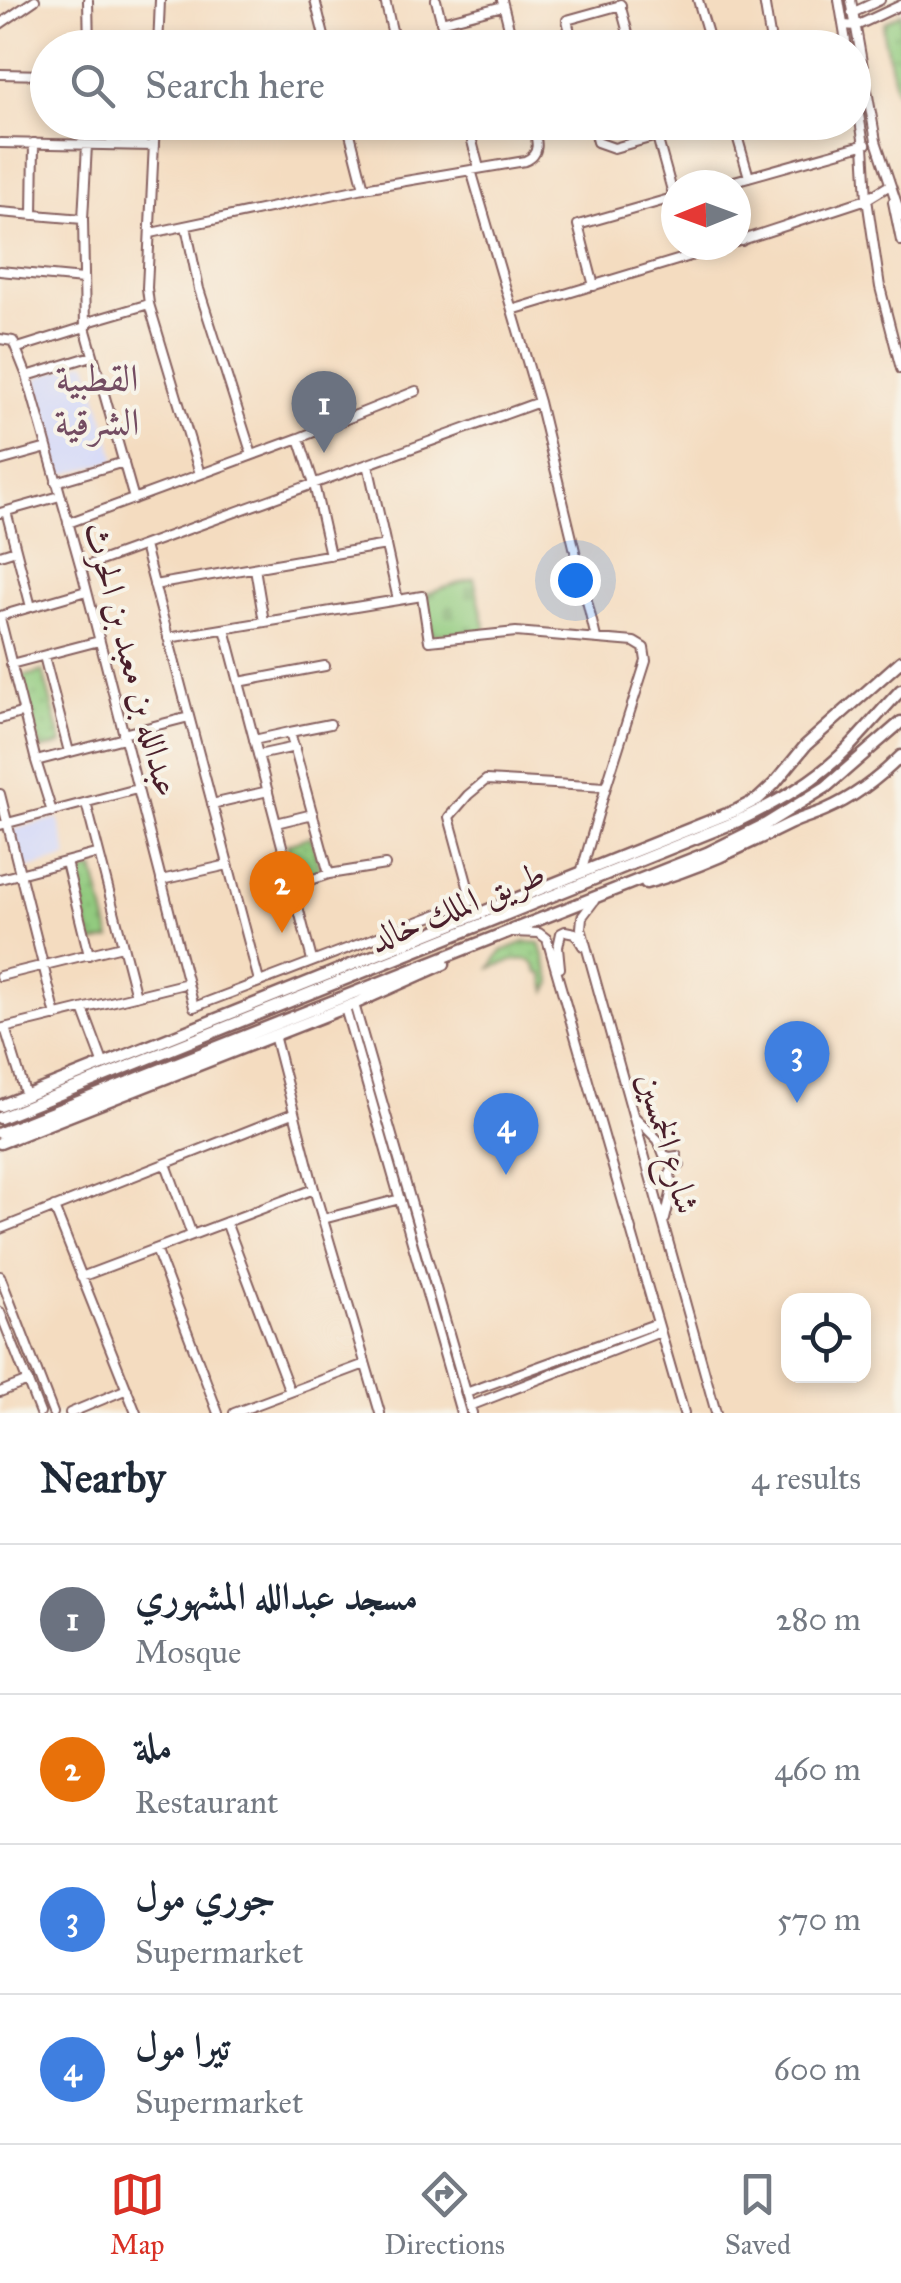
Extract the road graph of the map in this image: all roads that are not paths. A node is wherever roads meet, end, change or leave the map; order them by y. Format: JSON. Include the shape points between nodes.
{"nodes":[{"id":1,"x":35,"y":0,"type":"edge"},
{"id":2,"x":88,"y":0,"type":"edge"},
{"id":3,"x":160,"y":0,"type":"edge"},
{"id":4,"x":315,"y":0,"type":"edge"},
{"id":5,"x":385,"y":0,"type":"edge"},
{"id":6,"x":436,"y":0,"type":"edge"},
{"id":7,"x":698,"y":0,"type":"edge"},
{"id":8,"x":764,"y":0,"type":"edge"},
{"id":9,"x":840,"y":0,"type":"edge"},
{"id":10,"x":851,"y":0,"type":"edge"},
{"id":11,"x":880,"y":0,"type":"edge"},
{"id":12,"x":620,"y":2,"type":"edge"},
{"id":13,"x":503,"y":3,"type":"edge"},
{"id":14,"x":901,"y":5,"type":"edge"},
{"id":15,"x":854,"y":12,"type":"junction"},
{"id":16,"x":442,"y":22,"type":"junction"},
{"id":17,"x":0,"y":24,"type":"edge"},
{"id":18,"x":844,"y":26,"type":"junction"},
{"id":19,"x":856,"y":26,"type":"junction"},
{"id":20,"x":89,"y":30,"type":"edge"},
{"id":21,"x":159,"y":30,"type":"edge"},
{"id":22,"x":323,"y":30,"type":"edge"},
{"id":23,"x":392,"y":30,"type":"edge"},
{"id":24,"x":444,"y":30,"type":"edge"},
{"id":25,"x":510,"y":30,"type":"edge"},
{"id":26,"x":570,"y":30,"type":"edge"},
{"id":27,"x":627,"y":30,"type":"edge"},
{"id":28,"x":707,"y":30,"type":"edge"},
{"id":29,"x":769,"y":30,"type":"edge"},
{"id":30,"x":845,"y":30,"type":"edge"},
{"id":31,"x":857,"y":30,"type":"edge"},
{"id":32,"x":0,"y":74,"type":"edge"},
{"id":33,"x":30,"y":74,"type":"edge"},
{"id":34,"x":871,"y":113,"type":"edge"},
{"id":35,"x":154,"y":140,"type":"edge"},
{"id":36,"x":352,"y":140,"type":"edge"},
{"id":37,"x":470,"y":140,"type":"edge"},
{"id":38,"x":537,"y":140,"type":"edge"},
{"id":39,"x":596,"y":140,"type":"edge"},
{"id":40,"x":643,"y":140,"type":"edge"},
{"id":41,"x":658,"y":140,"type":"edge"},
{"id":42,"x":738,"y":140,"type":"edge"},
{"id":43,"x":863,"y":140,"type":"edge"},
{"id":44,"x":876,"y":142,"type":"junction"},
{"id":45,"x":0,"y":143,"type":"edge"},
{"id":46,"x":34,"y":143,"type":"junction"},
{"id":47,"x":864,"y":144,"type":"junction"},
{"id":48,"x":87,"y":145,"type":"junction"},
{"id":49,"x":154,"y":146,"type":"junction"},
{"id":50,"x":475,"y":169,"type":"junction"},
{"id":51,"x":667,"y":170,"type":"edge"},
{"id":52,"x":746,"y":170,"type":"edge"},
{"id":53,"x":751,"y":176,"type":"edge"},
{"id":54,"x":364,"y":188,"type":"junction"},
{"id":55,"x":891,"y":188,"type":"junction"},
{"id":56,"x":867,"y":199,"type":"junction"},
{"id":57,"x":661,"y":202,"type":"edge"},
{"id":58,"x":0,"y":212,"type":"edge"},
{"id":59,"x":33,"y":215,"type":"junction"},
{"id":60,"x":901,"y":216,"type":"edge"},
{"id":61,"x":83,"y":219,"type":"junction"},
{"id":62,"x":186,"y":226,"type":"junction"},
{"id":63,"x":151,"y":233,"type":"junction"},
{"id":64,"x":751,"y":237,"type":"edge"},
{"id":65,"x":901,"y":241,"type":"edge"},
{"id":66,"x":678,"y":260,"type":"edge"},
{"id":67,"x":0,"y":272,"type":"edge"},
{"id":68,"x":84,"y":280,"type":"junction"},
{"id":69,"x":594,"y":286,"type":"junction"},
{"id":70,"x":149,"y":304,"type":"junction"},
{"id":71,"x":512,"y":310,"type":"junction"},
{"id":72,"x":85,"y":326,"type":"junction"},
{"id":73,"x":0,"y":339,"type":"edge"},
{"id":74,"x":18,"y":348,"type":"junction"},
{"id":75,"x":92,"y":356,"type":"junction"},
{"id":76,"x":901,"y":368,"type":"edge"},
{"id":77,"x":27,"y":376,"type":"junction"},
{"id":78,"x":416,"y":391,"type":"dead end"},
{"id":79,"x":539,"y":402,"type":"junction"},
{"id":80,"x":299,"y":438,"type":"junction"},
{"id":81,"x":47,"y":448,"type":"junction"},
{"id":82,"x":252,"y":455,"type":"junction"},
{"id":83,"x":0,"y":462,"type":"edge"},
{"id":84,"x":124,"y":462,"type":"junction"},
{"id":85,"x":368,"y":464,"type":"junction"},
{"id":86,"x":200,"y":474,"type":"junction"},
{"id":87,"x":56,"y":482,"type":"junction"},
{"id":88,"x":314,"y":484,"type":"junction"},
{"id":89,"x":60,"y":496,"type":"junction"},
{"id":90,"x":134,"y":499,"type":"junction"},
{"id":91,"x":3,"y":512,"type":"edge"},
{"id":92,"x":68,"y":523,"type":"junction"},
{"id":93,"x":144,"y":546,"type":"junction"},
{"id":94,"x":386,"y":546,"type":"junction"},
{"id":95,"x":16,"y":550,"type":"junction"},
{"id":96,"x":330,"y":555,"type":"junction"},
{"id":97,"x":0,"y":556,"type":"edge"},
{"id":98,"x":81,"y":568,"type":"junction"},
{"id":99,"x":255,"y":568,"type":"junction"},
{"id":100,"x":154,"y":585,"type":"junction"},
{"id":101,"x":86,"y":591,"type":"junction"},
{"id":102,"x":398,"y":600,"type":"junction"},
{"id":103,"x":31,"y":607,"type":"junction"},
{"id":104,"x":0,"y":617,"type":"edge"},
{"id":105,"x":264,"y":622,"type":"junction"},
{"id":106,"x":225,"y":629,"type":"junction"},
{"id":107,"x":168,"y":638,"type":"junction"},
{"id":108,"x":596,"y":638,"type":"junction"},
{"id":109,"x":100,"y":641,"type":"junction"},
{"id":110,"x":44,"y":656,"type":"junction"},
{"id":111,"x":901,"y":660,"type":"edge"},
{"id":112,"x":11,"y":664,"type":"junction"},
{"id":113,"x":325,"y":666,"type":"dead end"},
{"id":114,"x":239,"y":682,"type":"junction"},
{"id":115,"x":901,"y":690,"type":"edge"},
{"id":116,"x":24,"y":712,"type":"junction"},
{"id":117,"x":189,"y":717,"type":"junction"},
{"id":118,"x":0,"y":719,"type":"edge"},
{"id":119,"x":901,"y":722,"type":"edge"},
{"id":120,"x":330,"y":724,"type":"dead end"},
{"id":121,"x":290,"y":732,"type":"junction"},
{"id":122,"x":124,"y":736,"type":"junction"},
{"id":123,"x":254,"y":740,"type":"junction"},
{"id":124,"x":295,"y":747,"type":"junction"},
{"id":125,"x":69,"y":752,"type":"junction"},
{"id":126,"x":258,"y":755,"type":"junction"},
{"id":127,"x":901,"y":756,"type":"edge"},
{"id":128,"x":36,"y":761,"type":"junction"},
{"id":129,"x":606,"y":787,"type":"junction"},
{"id":130,"x":138,"y":789,"type":"junction"},
{"id":131,"x":268,"y":791,"type":"junction"},
{"id":132,"x":0,"y":794,"type":"edge"},
{"id":133,"x":86,"y":803,"type":"junction"},
{"id":134,"x":212,"y":804,"type":"junction"},
{"id":135,"x":52,"y":812,"type":"junction"},
{"id":136,"x":313,"y":814,"type":"junction"},
{"id":137,"x":276,"y":823,"type":"junction"},
{"id":138,"x":4,"y":824,"type":"edge"},
{"id":139,"x":98,"y":853,"type":"junction"},
{"id":140,"x":66,"y":862,"type":"junction"},
{"id":141,"x":228,"y":864,"type":"junction"},
{"id":142,"x":386,"y":865,"type":"dead end"},
{"id":143,"x":20,"y":874,"type":"junction"},
{"id":144,"x":329,"y":874,"type":"junction"},
{"id":145,"x":581,"y":874,"type":"junction"},
{"id":146,"x":0,"y":880,"type":"edge"},
{"id":147,"x":161,"y":880,"type":"junction"},
{"id":148,"x":292,"y":886,"type":"junction"},
{"id":149,"x":602,"y":894,"type":"junction"},
{"id":150,"x":508,"y":932,"type":"junction"},
{"id":151,"x":122,"y":946,"type":"junction"},
{"id":152,"x":588,"y":954,"type":"junction"},
{"id":153,"x":89,"y":955,"type":"junction"},
{"id":154,"x":312,"y":960,"type":"junction"},
{"id":155,"x":44,"y":965,"type":"junction"},
{"id":156,"x":0,"y":976,"type":"edge"},
{"id":157,"x":258,"y":981,"type":"junction"},
{"id":158,"x":188,"y":983,"type":"junction"},
{"id":159,"x":562,"y":986,"type":"junction"},
{"id":160,"x":136,"y":996,"type":"junction"},
{"id":161,"x":350,"y":1006,"type":"junction"},
{"id":162,"x":83,"y":1009,"type":"junction"},
{"id":163,"x":56,"y":1016,"type":"junction"},
{"id":164,"x":2,"y":1029,"type":"edge"},
{"id":165,"x":274,"y":1035,"type":"junction"},
{"id":166,"x":14,"y":1056,"type":"junction"},
{"id":167,"x":0,"y":1062,"type":"edge"},
{"id":168,"x":104,"y":1065,"type":"junction"},
{"id":169,"x":26,"y":1096,"type":"junction"},
{"id":170,"x":0,"y":1106,"type":"edge"},
{"id":171,"x":631,"y":1112,"type":"junction"},
{"id":172,"x":294,"y":1113,"type":"junction"},
{"id":173,"x":0,"y":1118,"type":"edge"},
{"id":174,"x":0,"y":1133,"type":"edge"},
{"id":175,"x":0,"y":1144,"type":"edge"},
{"id":176,"x":166,"y":1164,"type":"junction"},
{"id":177,"x":314,"y":1189,"type":"junction"},
{"id":178,"x":400,"y":1199,"type":"junction"},
{"id":179,"x":54,"y":1208,"type":"junction"},
{"id":180,"x":323,"y":1220,"type":"junction"},
{"id":181,"x":226,"y":1222,"type":"junction"},
{"id":182,"x":664,"y":1223,"type":"junction"},
{"id":183,"x":0,"y":1229,"type":"edge"},
{"id":184,"x":192,"y":1235,"type":"junction"},
{"id":185,"x":156,"y":1249,"type":"junction"},
{"id":186,"x":0,"y":1276,"type":"edge"},
{"id":187,"x":81,"y":1277,"type":"junction"},
{"id":188,"x":0,"y":1312,"type":"edge"},
{"id":189,"x":659,"y":1327,"type":"junction"},
{"id":190,"x":366,"y":1364,"type":"junction"},
{"id":191,"x":28,"y":1381,"type":"junction"},
{"id":192,"x":126,"y":1389,"type":"junction"},
{"id":193,"x":0,"y":1392,"type":"edge"},
{"id":194,"x":290,"y":1392,"type":"junction"},
{"id":195,"x":466,"y":1393,"type":"junction"},
{"id":196,"x":683,"y":1410,"type":"edge"},
{"id":197,"x":463,"y":1411,"type":"edge"},
{"id":198,"x":40,"y":1413,"type":"edge"},
{"id":199,"x":53,"y":1413,"type":"edge"},
{"id":200,"x":70,"y":1413,"type":"edge"},
{"id":201,"x":136,"y":1413,"type":"edge"},
{"id":202,"x":218,"y":1413,"type":"edge"},
{"id":203,"x":234,"y":1413,"type":"edge"},
{"id":204,"x":380,"y":1413,"type":"edge"},
{"id":205,"x":669,"y":1413,"type":"edge"},
{"id":206,"x":716,"y":1413,"type":"edge"}],
"edges":[{"from":1,"to":17,"type":"street"},
{"from":2,"to":20,"type":"street"},
{"from":3,"to":21,"type":"street"},
{"from":4,"to":22,"type":"street"},
{"from":5,"to":23,"type":"street"},
{"from":6,"to":16,"type":"street"},
{"from":7,"to":28,"type":"street"},
{"from":8,"to":29,"type":"street"},
{"from":9,"to":18,"type":"street"},
{"from":10,"to":15,"type":"street"},
{"from":11,"to":15,"type":"street"},
{"from":12,"to":26,"type":"street","via":[[567,20]]},
{"from":12,"to":27,"type":"street"},
{"from":13,"to":16,"type":"street"},
{"from":13,"to":25,"type":"street"},
{"from":14,"to":19,"type":"street"},
{"from":15,"to":18,"type":"street"},
{"from":15,"to":19,"type":"street"},
{"from":16,"to":24,"type":"street"},
{"from":18,"to":19,"type":"street"},
{"from":18,"to":30,"type":"street"},
{"from":19,"to":31,"type":"street"},
{"from":32,"to":33,"type":"street"},
{"from":34,"to":44,"type":"street"},
{"from":35,"to":49,"type":"street"},
{"from":36,"to":54,"type":"street"},
{"from":37,"to":50,"type":"street"},
{"from":38,"to":50,"type":"street","via":[[533,158]]},
{"from":39,"to":40,"type":"street","via":[[614,148]]},
{"from":41,"to":51,"type":"street"},
{"from":42,"to":52,"type":"street"},
{"from":43,"to":47,"type":"street"},
{"from":44,"to":47,"type":"street"},
{"from":44,"to":55,"type":"street"},
{"from":45,"to":46,"type":"street"},
{"from":46,"to":48,"type":"street"},
{"from":46,"to":59,"type":"street"},
{"from":47,"to":53,"type":"street"},
{"from":47,"to":56,"type":"street"},
{"from":48,"to":49,"type":"street"},
{"from":48,"to":61,"type":"street"},
{"from":49,"to":63,"type":"street"},
{"from":50,"to":54,"type":"street"},
{"from":50,"to":71,"type":"street"},
{"from":54,"to":62,"type":"street"},
{"from":55,"to":56,"type":"street"},
{"from":55,"to":60,"type":"street"},
{"from":55,"to":65,"type":"street"},
{"from":56,"to":64,"type":"street"},
{"from":56,"to":76,"type":"street"},
{"from":57,"to":69,"type":"street","via":[[578,225]]},
{"from":58,"to":59,"type":"street"},
{"from":59,"to":61,"type":"street"},
{"from":61,"to":68,"type":"street"},
{"from":62,"to":63,"type":"street"},
{"from":62,"to":82,"type":"street"},
{"from":63,"to":70,"type":"street"},
{"from":66,"to":69,"type":"street"},
{"from":67,"to":68,"type":"street"},
{"from":68,"to":72,"type":"street"},
{"from":69,"to":71,"type":"street"},
{"from":70,"to":72,"type":"street"},
{"from":70,"to":86,"type":"street"},
{"from":71,"to":79,"type":"street"},
{"from":72,"to":74,"type":"street"},
{"from":72,"to":75,"type":"street"},
{"from":73,"to":74,"type":"street"},
{"from":74,"to":77,"type":"street","name":"عبدالله بن معبد بن الحرث"},
{"from":75,"to":77,"type":"street"},
{"from":75,"to":84,"type":"street"},
{"from":77,"to":81,"type":"street","name":"عبدالله بن معبد بن الحرث"},
{"from":78,"to":80,"type":"street"},
{"from":79,"to":85,"type":"street"},
{"from":79,"to":108,"type":"street"},
{"from":80,"to":82,"type":"street"},
{"from":80,"to":88,"type":"street"},
{"from":81,"to":83,"type":"street"},
{"from":81,"to":87,"type":"street","name":"عبدالله بن معبد بن الحرث"},
{"from":82,"to":86,"type":"street"},
{"from":84,"to":87,"type":"street"},
{"from":84,"to":90,"type":"street"},
{"from":85,"to":88,"type":"street"},
{"from":85,"to":94,"type":"street"},
{"from":86,"to":90,"type":"street"},
{"from":87,"to":89,"type":"street","name":"عبدالله بن معبد بن الحرث"},
{"from":88,"to":93,"type":"street"},
{"from":88,"to":96,"type":"street"},
{"from":89,"to":91,"type":"street"},
{"from":89,"to":92,"type":"street","name":"عبدالله بن معبد بن الحرث"},
{"from":90,"to":92,"type":"street"},
{"from":91,"to":95,"type":"street"},
{"from":92,"to":98,"type":"street","name":"عبدالله بن معبد بن الحرث"},
{"from":93,"to":98,"type":"street"},
{"from":93,"to":100,"type":"street"},
{"from":94,"to":96,"type":"street"},
{"from":94,"to":102,"type":"street"},
{"from":95,"to":97,"type":"street"},
{"from":95,"to":103,"type":"street"},
{"from":96,"to":99,"type":"street"},
{"from":98,"to":101,"type":"street","name":"عبدالله بن معبد بن الحرث"},
{"from":99,"to":100,"type":"street"},
{"from":99,"to":105,"type":"street"},
{"from":100,"to":107,"type":"street"},
{"from":101,"to":103,"type":"street"},
{"from":101,"to":109,"type":"street","name":"عبدالله بن معبد بن الحرث"},
{"from":102,"to":105,"type":"street"},
{"from":102,"to":108,"type":"street","via":[[422,596],[429,641],[516,632]]},
{"from":103,"to":104,"type":"street"},
{"from":104,"to":112,"type":"street"},
{"from":105,"to":106,"type":"street"},
{"from":106,"to":107,"type":"street"},
{"from":106,"to":114,"type":"street"},
{"from":107,"to":117,"type":"street"},
{"from":108,"to":129,"type":"street","via":[[634,642],[644,648],[646,661]]},
{"from":109,"to":110,"type":"street"},
{"from":109,"to":122,"type":"street","name":"عبدالله بن معبد بن الحرث"},
{"from":110,"to":112,"type":"street"},
{"from":110,"to":125,"type":"street"},
{"from":111,"to":145,"type":"main road","via":[[806,745],[758,799]]},
{"from":112,"to":116,"type":"street"},
{"from":113,"to":114,"type":"street"},
{"from":114,"to":123,"type":"street"},
{"from":115,"to":173,"type":"main road","name":"طريق الملك خالد","via":[[827,767],[738,822]]},
{"from":116,"to":118,"type":"street"},
{"from":116,"to":128,"type":"street"},
{"from":117,"to":122,"type":"street"},
{"from":117,"to":134,"type":"street"},
{"from":119,"to":149,"type":"main road","name":"طريق الملك خالد","via":[[826,787],[766,824]]},
{"from":120,"to":121,"type":"street"},
{"from":121,"to":123,"type":"street"},
{"from":121,"to":124,"type":"street"},
{"from":122,"to":125,"type":"street"},
{"from":122,"to":130,"type":"street","name":"عبدالله بن معبد بن الحرث"},
{"from":123,"to":126,"type":"street"},
{"from":124,"to":126,"type":"street"},
{"from":124,"to":136,"type":"street"},
{"from":125,"to":128,"type":"street"},
{"from":126,"to":131,"type":"street"},
{"from":127,"to":149,"type":"main road","via":[[828,809],[680,874]]},
{"from":128,"to":135,"type":"street"},
{"from":129,"to":145,"type":"street"},
{"from":129,"to":154,"type":"street","via":[[486,780],[450,816],[472,901]]},
{"from":130,"to":133,"type":"street"},
{"from":130,"to":147,"type":"street","name":"عبدالله بن معبد بن الحرث"},
{"from":131,"to":134,"type":"street"},
{"from":131,"to":137,"type":"street"},
{"from":132,"to":138,"type":"street"},
{"from":133,"to":135,"type":"street"},
{"from":133,"to":139,"type":"street"},
{"from":134,"to":141,"type":"street"},
{"from":135,"to":138,"type":"street"},
{"from":136,"to":137,"type":"street"},
{"from":136,"to":144,"type":"street"},
{"from":137,"to":148,"type":"street"},
{"from":138,"to":143,"type":"street"},
{"from":139,"to":140,"type":"street"},
{"from":139,"to":151,"type":"street"},
{"from":140,"to":143,"type":"street"},
{"from":140,"to":153,"type":"street"},
{"from":141,"to":147,"type":"street"},
{"from":141,"to":157,"type":"street"},
{"from":142,"to":144,"type":"street"},
{"from":143,"to":146,"type":"street"},
{"from":143,"to":155,"type":"street"},
{"from":144,"to":148,"type":"street"},
{"from":145,"to":168,"type":"main road"},
{"from":147,"to":158,"type":"street","name":"عبدالله بن معبد بن الحرث"},
{"from":148,"to":154,"type":"street"},
{"from":149,"to":150,"type":"main road","name":"طريق الملك خالد"},
{"from":149,"to":152,"type":"street","name":"شارع الخمسين","via":[[582,917]]},
{"from":150,"to":159,"type":"street","name":"شارع الخمسين","via":[[539,932],[547,939]]},
{"from":150,"to":161,"type":"main road"},
{"from":150,"to":174,"type":"main road","name":"طريق الملك خالد"},
{"from":151,"to":153,"type":"street"},
{"from":151,"to":160,"type":"street"},
{"from":152,"to":159,"type":"street","via":[[575,933],[561,933]]},
{"from":152,"to":171,"type":"street","name":"شارع الخمسين"},
{"from":153,"to":155,"type":"street"},
{"from":154,"to":157,"type":"street"},
{"from":155,"to":156,"type":"street"},
{"from":155,"to":163,"type":"street"},
{"from":157,"to":158,"type":"street","name":"عبدالله بن معبد بن الحرث","via":[[194,1006]]},
{"from":158,"to":160,"type":"street"},
{"from":159,"to":189,"type":"street","name":"شارع الخمسين"},
{"from":160,"to":162,"type":"street"},
{"from":161,"to":165,"type":"main road"},
{"from":161,"to":178,"type":"street"},
{"from":161,"to":195,"type":"street"},
{"from":162,"to":163,"type":"street"},
{"from":162,"to":168,"type":"street"},
{"from":163,"to":164,"type":"street"},
{"from":164,"to":166,"type":"street"},
{"from":165,"to":172,"type":"street"},
{"from":165,"to":175,"type":"main road"},
{"from":166,"to":167,"type":"street"},
{"from":166,"to":169,"type":"street"},
{"from":168,"to":169,"type":"main road"},
{"from":169,"to":170,"type":"main road"},
{"from":171,"to":182,"type":"street","name":"شارع الخمسين"},
{"from":171,"to":182,"type":"street","via":[[664,1154],[678,1160]]},
{"from":172,"to":176,"type":"street"},
{"from":172,"to":177,"type":"street"},
{"from":176,"to":179,"type":"street"},
{"from":176,"to":184,"type":"street"},
{"from":177,"to":180,"type":"street"},
{"from":177,"to":181,"type":"street"},
{"from":178,"to":180,"type":"street"},
{"from":178,"to":197,"type":"street"},
{"from":179,"to":183,"type":"street"},
{"from":179,"to":187,"type":"street"},
{"from":180,"to":190,"type":"street"},
{"from":181,"to":184,"type":"street"},
{"from":181,"to":194,"type":"street"},
{"from":182,"to":206,"type":"street","name":"شارع الخمسين"},
{"from":184,"to":185,"type":"street"},
{"from":185,"to":187,"type":"street"},
{"from":185,"to":202,"type":"street"},
{"from":186,"to":199,"type":"street"},
{"from":187,"to":192,"type":"street"},
{"from":188,"to":191,"type":"street"},
{"from":189,"to":195,"type":"street"},
{"from":189,"to":196,"type":"street","name":"شارع الخمسين"},
{"from":189,"to":197,"type":"street"},
{"from":190,"to":194,"type":"street"},
{"from":190,"to":204,"type":"street"},
{"from":191,"to":193,"type":"street"},
{"from":191,"to":198,"type":"street"},
{"from":192,"to":200,"type":"street"},
{"from":192,"to":201,"type":"street"},
{"from":194,"to":203,"type":"street"},
{"from":195,"to":197,"type":"street"},
{"from":196,"to":205,"type":"street"}]}
